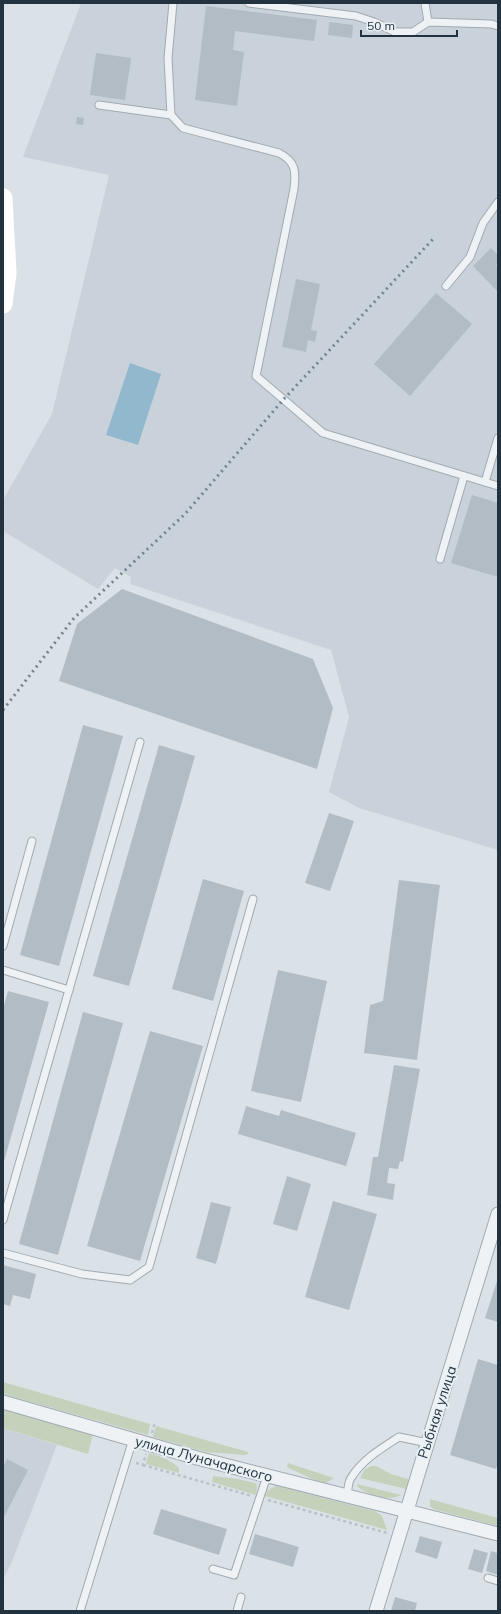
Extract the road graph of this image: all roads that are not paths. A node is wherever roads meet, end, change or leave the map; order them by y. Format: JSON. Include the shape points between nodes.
{"nodes":[{"id":1,"x":173,"y":3,"type":"edge"},
{"id":2,"x":249,"y":3,"type":"edge"},
{"id":3,"x":425,"y":3,"type":"edge"},
{"id":4,"x":428,"y":22,"type":"junction"},
{"id":5,"x":498,"y":26,"type":"edge"},
{"id":6,"x":99,"y":105,"type":"dead end"},
{"id":7,"x":171,"y":115,"type":"junction"},
{"id":8,"x":3,"y":198,"type":"edge"},
{"id":9,"x":498,"y":202,"type":"edge"},
{"id":10,"x":446,"y":286,"type":"dead end"},
{"id":11,"x":3,"y":304,"type":"edge"},
{"id":12,"x":498,"y":438,"type":"edge"},
{"id":13,"x":464,"y":476,"type":"junction"},
{"id":14,"x":484,"y":482,"type":"junction"},
{"id":15,"x":498,"y":486,"type":"edge"},
{"id":16,"x":440,"y":559,"type":"dead end"},
{"id":17,"x":140,"y":742,"type":"dead end"},
{"id":18,"x":32,"y":841,"type":"dead end"},
{"id":19,"x":253,"y":899,"type":"dead end"},
{"id":20,"x":3,"y":946,"type":"edge"},
{"id":21,"x":3,"y":970,"type":"edge"},
{"id":22,"x":69,"y":990,"type":"junction"},
{"id":23,"x":498,"y":1214,"type":"edge"},
{"id":24,"x":3,"y":1220,"type":"edge"},
{"id":25,"x":3,"y":1253,"type":"edge"},
{"id":26,"x":3,"y":1402,"type":"edge"},
{"id":27,"x":133,"y":1440,"type":"junction"},
{"id":28,"x":428,"y":1443,"type":"junction"},
{"id":29,"x":267,"y":1476,"type":"junction"},
{"id":30,"x":346,"y":1496,"type":"junction"},
{"id":31,"x":406,"y":1510,"type":"junction"},
{"id":32,"x":498,"y":1534,"type":"edge"},
{"id":33,"x":213,"y":1569,"type":"dead end"},
{"id":34,"x":488,"y":1578,"type":"dead end"},
{"id":35,"x":498,"y":1581,"type":"edge"},
{"id":36,"x":241,"y":1597,"type":"dead end"},
{"id":37,"x":80,"y":1611,"type":"edge"},
{"id":38,"x":237,"y":1611,"type":"edge"},
{"id":39,"x":376,"y":1611,"type":"edge"}],
"edges":[{"from":1,"to":7,"type":"lane","via":[[168,58]]},
{"from":2,"to":4,"type":"lane","via":[[356,16],[395,32],[413,32]]},
{"from":3,"to":4,"type":"lane"},
{"from":4,"to":5,"type":"lane"},
{"from":6,"to":7,"type":"lane"},
{"from":7,"to":13,"type":"lane","via":[[183,128],[279,153],[288,158],[294,166],[294,189],[256,376],[323,433]]},
{"from":8,"to":11,"type":"main road","via":[[7,273]]},
{"from":9,"to":10,"type":"lane","via":[[483,223],[470,257]]},
{"from":12,"to":14,"type":"lane"},
{"from":13,"to":14,"type":"lane"},
{"from":13,"to":16,"type":"lane"},
{"from":14,"to":15,"type":"lane"},
{"from":17,"to":22,"type":"lane"},
{"from":18,"to":20,"type":"lane"},
{"from":19,"to":25,"type":"lane","via":[[149,1267],[130,1280],[82,1274]]},
{"from":21,"to":22,"type":"lane"},
{"from":22,"to":24,"type":"lane"},
{"from":23,"to":28,"type":"street","name":"Рыбная улица"},
{"from":26,"to":27,"type":"street","name":"улица Луначарского"},
{"from":27,"to":29,"type":"street","name":"улица Луначарского"},
{"from":27,"to":37,"type":"lane"},
{"from":28,"to":30,"type":"lane","via":[[399,1437],[381,1448],[365,1461],[350,1479]]},
{"from":28,"to":31,"type":"street","name":"Рыбная улица"},
{"from":29,"to":30,"type":"street","name":"улица Луначарского"},
{"from":29,"to":33,"type":"lane","via":[[234,1575]]},
{"from":30,"to":31,"type":"street","name":"улица Луначарского"},
{"from":31,"to":32,"type":"street","name":"улица Луначарского"},
{"from":31,"to":39,"type":"street","name":"Рыбная улица"},
{"from":34,"to":35,"type":"lane"},
{"from":36,"to":38,"type":"lane"}]}
